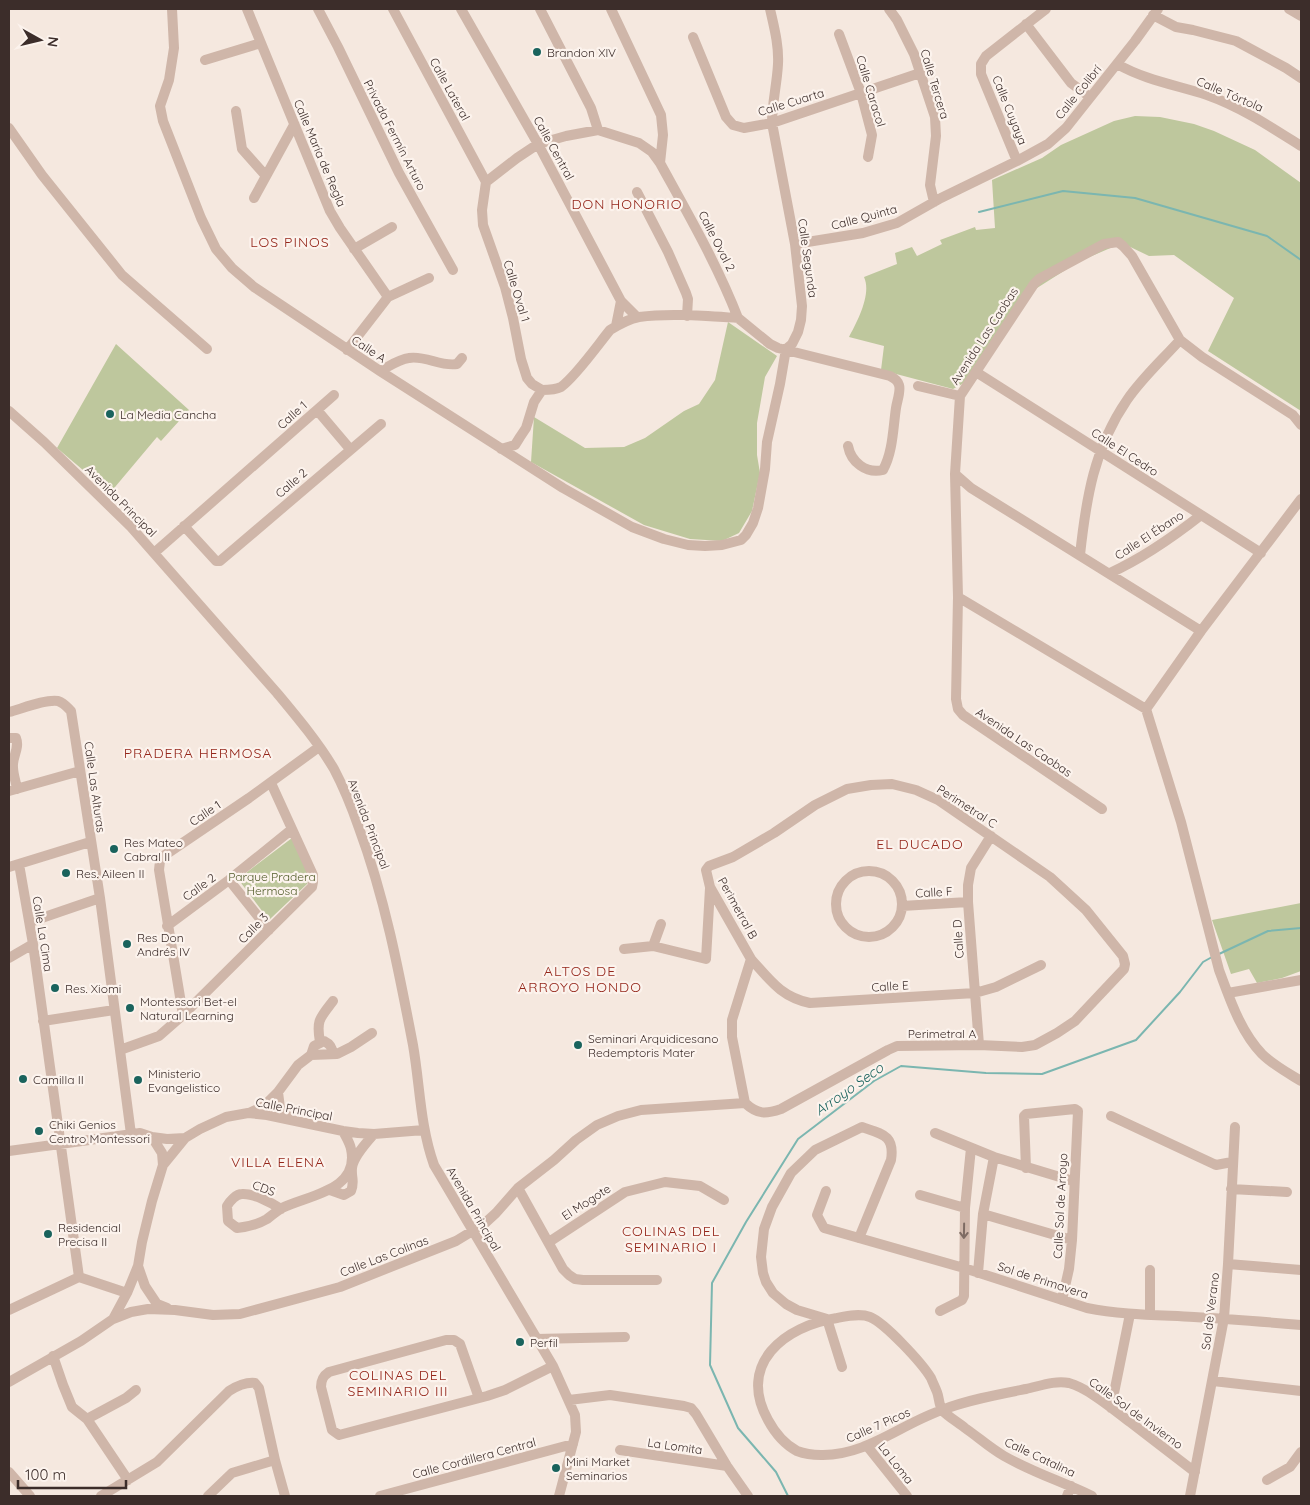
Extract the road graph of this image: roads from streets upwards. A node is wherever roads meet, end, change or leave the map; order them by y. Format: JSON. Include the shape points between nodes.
{"nodes":[{"id":1,"x":172,"y":9,"type":"edge"},
{"id":2,"x":247,"y":9,"type":"edge"},
{"id":3,"x":318,"y":9,"type":"edge"},
{"id":4,"x":393,"y":9,"type":"edge"},
{"id":5,"x":461,"y":9,"type":"edge"},
{"id":6,"x":540,"y":9,"type":"edge"},
{"id":7,"x":611,"y":9,"type":"edge"},
{"id":8,"x":770,"y":9,"type":"edge"},
{"id":9,"x":889,"y":9,"type":"edge"},
{"id":10,"x":1046,"y":9,"type":"edge"},
{"id":11,"x":1289,"y":9,"type":"edge"},
{"id":12,"x":1156,"y":12,"type":"edge"},
{"id":13,"x":1301,"y":16,"type":"edge"},
{"id":14,"x":1026,"y":24,"type":"junction"},
{"id":15,"x":839,"y":34,"type":"dead end"},
{"id":16,"x":693,"y":37,"type":"dead end"},
{"id":17,"x":261,"y":43,"type":"junction"},
{"id":18,"x":205,"y":60,"type":"dead end"},
{"id":19,"x":1117,"y":64,"type":"junction"},
{"id":20,"x":920,"y":73,"type":"junction"},
{"id":21,"x":1301,"y":78,"type":"edge"},
{"id":22,"x":861,"y":94,"type":"junction"},
{"id":23,"x":1090,"y":97,"type":"junction"},
{"id":24,"x":236,"y":111,"type":"dead end"},
{"id":25,"x":772,"y":123,"type":"junction"},
{"id":26,"x":294,"y":125,"type":"junction"},
{"id":27,"x":9,"y":128,"type":"edge"},
{"id":28,"x":598,"y":130,"type":"junction"},
{"id":29,"x":538,"y":144,"type":"junction"},
{"id":30,"x":1301,"y":146,"type":"edge"},
{"id":31,"x":868,"y":157,"type":"dead end"},
{"id":32,"x":1017,"y":161,"type":"junction"},
{"id":33,"x":660,"y":162,"type":"junction"},
{"id":34,"x":998,"y":170,"type":"joint"},
{"id":35,"x":266,"y":176,"type":"junction"},
{"id":36,"x":486,"y":182,"type":"junction"},
{"id":37,"x":637,"y":192,"type":"dead end"},
{"id":38,"x":254,"y":198,"type":"dead end"},
{"id":39,"x":934,"y":202,"type":"junction"},
{"id":40,"x":392,"y":227,"type":"dead end"},
{"id":41,"x":795,"y":244,"type":"junction"},
{"id":42,"x":354,"y":249,"type":"junction"},
{"id":43,"x":453,"y":270,"type":"dead end"},
{"id":44,"x":429,"y":278,"type":"dead end"},
{"id":45,"x":388,"y":297,"type":"junction"},
{"id":46,"x":621,"y":301,"type":"junction"},
{"id":47,"x":687,"y":316,"type":"junction"},
{"id":48,"x":637,"y":317,"type":"junction"},
{"id":49,"x":738,"y":318,"type":"junction"},
{"id":50,"x":616,"y":326,"type":"junction"},
{"id":51,"x":1180,"y":340,"type":"junction"},
{"id":52,"x":207,"y":349,"type":"dead end"},
{"id":53,"x":786,"y":349,"type":"junction"},
{"id":54,"x":347,"y":350,"type":"junction"},
{"id":55,"x":462,"y":358,"type":"dead end"},
{"id":56,"x":380,"y":371,"type":"junction"},
{"id":57,"x":976,"y":372,"type":"junction"},
{"id":58,"x":918,"y":386,"type":"dead end"},
{"id":59,"x":542,"y":390,"type":"junction"},
{"id":60,"x":334,"y":395,"type":"dead end"},
{"id":61,"x":960,"y":396,"type":"junction"},
{"id":62,"x":317,"y":410,"type":"junction"},
{"id":63,"x":9,"y":411,"type":"edge"},
{"id":64,"x":380,"y":424,"type":"dead end"},
{"id":65,"x":1301,"y":425,"type":"edge"},
{"id":66,"x":848,"y":446,"type":"dead end"},
{"id":67,"x":350,"y":449,"type":"junction"},
{"id":68,"x":501,"y":449,"type":"junction"},
{"id":69,"x":1101,"y":451,"type":"junction"},
{"id":70,"x":954,"y":474,"type":"junction"},
{"id":71,"x":971,"y":488,"type":"junction"},
{"id":72,"x":955,"y":497,"type":"junction"},
{"id":73,"x":1301,"y":499,"type":"edge"},
{"id":74,"x":1201,"y":515,"type":"junction"},
{"id":75,"x":184,"y":526,"type":"junction"},
{"id":76,"x":746,"y":535,"type":"joint"},
{"id":77,"x":154,"y":553,"type":"junction"},
{"id":78,"x":1261,"y":553,"type":"junction"},
{"id":79,"x":1080,"y":555,"type":"junction"},
{"id":80,"x":1110,"y":574,"type":"junction"},
{"id":81,"x":958,"y":597,"type":"junction"},
{"id":82,"x":1200,"y":631,"type":"junction"},
{"id":83,"x":1146,"y":709,"type":"junction"},
{"id":84,"x":9,"y":712,"type":"edge"},
{"id":85,"x":9,"y":738,"type":"edge"},
{"id":86,"x":319,"y":747,"type":"junction"},
{"id":87,"x":80,"y":771,"type":"junction"},
{"id":88,"x":271,"y":783,"type":"junction"},
{"id":89,"x":13,"y":790,"type":"edge"},
{"id":90,"x":1102,"y":808,"type":"dead end"},
{"id":91,"x":291,"y":830,"type":"junction"},
{"id":92,"x":990,"y":836,"type":"junction"},
{"id":93,"x":90,"y":842,"type":"junction"},
{"id":94,"x":14,"y":865,"type":"edge"},
{"id":95,"x":706,"y":870,"type":"joint"},
{"id":96,"x":229,"y":880,"type":"junction"},
{"id":97,"x":710,"y":887,"type":"junction"},
{"id":98,"x":100,"y":898,"type":"junction"},
{"id":99,"x":968,"y":902,"type":"junction"},
{"id":100,"x":902,"y":906,"type":"junction"},
{"id":101,"x":30,"y":922,"type":"junction"},
{"id":102,"x":661,"y":924,"type":"dead end"},
{"id":103,"x":167,"y":926,"type":"junction"},
{"id":104,"x":269,"y":930,"type":"junction"},
{"id":105,"x":33,"y":944,"type":"junction"},
{"id":106,"x":653,"y":946,"type":"junction"},
{"id":107,"x":624,"y":949,"type":"dead end"},
{"id":108,"x":9,"y":958,"type":"edge"},
{"id":109,"x":751,"y":959,"type":"junction"},
{"id":110,"x":1041,"y":964,"type":"dead end"},
{"id":111,"x":1125,"y":964,"type":"joint"},
{"id":112,"x":1301,"y":980,"type":"edge"},
{"id":113,"x":974,"y":993,"type":"junction"},
{"id":114,"x":1228,"y":993,"type":"junction"},
{"id":115,"x":333,"y":1001,"type":"dead end"},
{"id":116,"x":114,"y":1010,"type":"junction"},
{"id":117,"x":183,"y":1015,"type":"junction"},
{"id":118,"x":43,"y":1021,"type":"junction"},
{"id":119,"x":372,"y":1033,"type":"dead end"},
{"id":120,"x":320,"y":1042,"type":"junction"},
{"id":121,"x":979,"y":1045,"type":"junction"},
{"id":122,"x":120,"y":1050,"type":"junction"},
{"id":123,"x":333,"y":1054,"type":"junction"},
{"id":124,"x":311,"y":1056,"type":"junction"},
{"id":125,"x":1301,"y":1080,"type":"edge"},
{"id":126,"x":278,"y":1092,"type":"junction"},
{"id":127,"x":745,"y":1103,"type":"junction"},
{"id":128,"x":248,"y":1113,"type":"junction"},
{"id":129,"x":1111,"y":1116,"type":"dead end"},
{"id":130,"x":291,"y":1119,"type":"junction"},
{"id":131,"x":1235,"y":1127,"type":"dead end"},
{"id":132,"x":424,"y":1130,"type":"junction"},
{"id":133,"x":343,"y":1132,"type":"junction"},
{"id":134,"x":935,"y":1133,"type":"dead end"},
{"id":135,"x":131,"y":1134,"type":"junction"},
{"id":136,"x":374,"y":1134,"type":"junction"},
{"id":137,"x":152,"y":1137,"type":"junction"},
{"id":138,"x":185,"y":1138,"type":"junction"},
{"id":139,"x":60,"y":1145,"type":"junction"},
{"id":140,"x":971,"y":1148,"type":"junction"},
{"id":141,"x":9,"y":1151,"type":"edge"},
{"id":142,"x":994,"y":1158,"type":"junction"},
{"id":143,"x":1232,"y":1162,"type":"junction"},
{"id":144,"x":164,"y":1165,"type":"junction"},
{"id":145,"x":352,"y":1165,"type":"junction"},
{"id":146,"x":1026,"y":1168,"type":"junction"},
{"id":147,"x":1074,"y":1181,"type":"junction"},
{"id":148,"x":518,"y":1188,"type":"junction"},
{"id":149,"x":1231,"y":1189,"type":"junction"},
{"id":150,"x":826,"y":1191,"type":"dead end"},
{"id":151,"x":1287,"y":1192,"type":"dead end"},
{"id":152,"x":920,"y":1195,"type":"dead end"},
{"id":153,"x":264,"y":1199,"type":"junction"},
{"id":154,"x":724,"y":1200,"type":"dead end"},
{"id":155,"x":281,"y":1208,"type":"junction"},
{"id":156,"x":965,"y":1208,"type":"junction"},
{"id":157,"x":983,"y":1214,"type":"junction"},
{"id":158,"x":266,"y":1220,"type":"junction"},
{"id":159,"x":473,"y":1232,"type":"junction"},
{"id":160,"x":859,"y":1238,"type":"junction"},
{"id":161,"x":1072,"y":1240,"type":"junction"},
{"id":162,"x":549,"y":1242,"type":"junction"},
{"id":163,"x":1228,"y":1264,"type":"junction"},
{"id":164,"x":138,"y":1266,"type":"junction"},
{"id":165,"x":964,"y":1268,"type":"junction"},
{"id":166,"x":1150,"y":1270,"type":"dead end"},
{"id":167,"x":1301,"y":1270,"type":"edge"},
{"id":168,"x":978,"y":1273,"type":"junction"},
{"id":169,"x":79,"y":1277,"type":"junction"},
{"id":170,"x":657,"y":1280,"type":"dead end"},
{"id":171,"x":127,"y":1293,"type":"junction"},
{"id":172,"x":1062,"y":1300,"type":"junction"},
{"id":173,"x":9,"y":1310,"type":"edge"},
{"id":174,"x":175,"y":1310,"type":"junction"},
{"id":175,"x":940,"y":1311,"type":"dead end"},
{"id":176,"x":1130,"y":1314,"type":"junction"},
{"id":177,"x":1150,"y":1315,"type":"junction"},
{"id":178,"x":1224,"y":1318,"type":"junction"},
{"id":179,"x":113,"y":1319,"type":"junction"},
{"id":180,"x":827,"y":1319,"type":"junction"},
{"id":181,"x":1301,"y":1325,"type":"edge"},
{"id":182,"x":625,"y":1337,"type":"dead end"},
{"id":183,"x":536,"y":1339,"type":"junction"},
{"id":184,"x":53,"y":1356,"type":"junction"},
{"id":185,"x":552,"y":1366,"type":"junction"},
{"id":186,"x":842,"y":1367,"type":"dead end"},
{"id":187,"x":1213,"y":1381,"type":"junction"},
{"id":188,"x":9,"y":1382,"type":"edge"},
{"id":189,"x":136,"y":1390,"type":"dead end"},
{"id":190,"x":1301,"y":1391,"type":"edge"},
{"id":191,"x":479,"y":1398,"type":"junction"},
{"id":192,"x":569,"y":1400,"type":"junction"},
{"id":193,"x":1111,"y":1408,"type":"junction"},
{"id":194,"x":942,"y":1410,"type":"junction"},
{"id":195,"x":87,"y":1419,"type":"junction"},
{"id":196,"x":573,"y":1444,"type":"junction"},
{"id":197,"x":867,"y":1446,"type":"junction"},
{"id":198,"x":620,"y":1450,"type":"dead end"},
{"id":199,"x":1301,"y":1452,"type":"edge"},
{"id":200,"x":275,"y":1460,"type":"junction"},
{"id":201,"x":727,"y":1466,"type":"junction"},
{"id":202,"x":9,"y":1472,"type":"edge"},
{"id":203,"x":1195,"y":1472,"type":"junction"},
{"id":204,"x":128,"y":1480,"type":"junction"},
{"id":205,"x":1267,"y":1480,"type":"dead end"},
{"id":206,"x":1072,"y":1486,"type":"junction"},
{"id":207,"x":30,"y":1496,"type":"edge"},
{"id":208,"x":101,"y":1496,"type":"edge"},
{"id":209,"x":208,"y":1496,"type":"edge"},
{"id":210,"x":285,"y":1496,"type":"edge"},
{"id":211,"x":380,"y":1496,"type":"edge"},
{"id":212,"x":559,"y":1496,"type":"edge"},
{"id":213,"x":748,"y":1496,"type":"edge"},
{"id":214,"x":907,"y":1496,"type":"edge"},
{"id":215,"x":1067,"y":1496,"type":"edge"},
{"id":216,"x":1092,"y":1496,"type":"edge"},
{"id":217,"x":1190,"y":1496,"type":"edge"}],
"edges":[{"from":1,"to":54,"type":"street","name":"Calle A","via":[[174,48],[169,80],[160,106],[163,121],[216,249],[254,287]]},
{"from":2,"to":17,"type":"street","name":"Calle María de Regla"},
{"from":3,"to":43,"type":"street","name":"Privada Fermín Arturo","via":[[398,173]]},
{"from":4,"to":36,"type":"street","name":"Calle Lateral"},
{"from":5,"to":29,"type":"street","name":"Calle Central"},
{"from":6,"to":28,"type":"street","via":[[591,108]]},
{"from":7,"to":33,"type":"street","via":[[661,115]]},
{"from":8,"to":25,"type":"street","name":"Calle Segunda","via":[[778,48]]},
{"from":9,"to":20,"type":"street","name":"Calle Tercera","via":[[914,54]]},
{"from":10,"to":14,"type":"street","name":"Calle Cuyaya"},
{"from":11,"to":13,"type":"street"},
{"from":12,"to":19,"type":"street","name":"Calle Colibrí"},
{"from":12,"to":21,"type":"street","via":[[1176,27],[1236,41]]},
{"from":14,"to":23,"type":"street","via":[[1071,82]]},
{"from":14,"to":32,"type":"street","name":"Calle Cuyaya","via":[[986,56],[981,64],[981,74]]},
{"from":15,"to":22,"type":"street","name":"Calle Caracol"},
{"from":16,"to":25,"type":"street","name":"Calle Cuarta","via":[[726,117],[733,125],[744,128]]},
{"from":17,"to":18,"type":"street"},
{"from":17,"to":26,"type":"street","name":"Calle María de Regla"},
{"from":19,"to":23,"type":"street","name":"Calle Colibrí"},
{"from":19,"to":30,"type":"street","name":"Calle Tórtola","via":[[1142,76],[1209,96],[1258,118]]},
{"from":20,"to":22,"type":"street","name":"Calle Cuarta"},
{"from":20,"to":39,"type":"street","name":"Calle Tercera","via":[[935,118],[930,185]]},
{"from":22,"to":25,"type":"street","name":"Calle Cuarta"},
{"from":22,"to":31,"type":"street","name":"Calle Caracol","via":[[872,135]]},
{"from":23,"to":32,"type":"street","name":"Calle Colibrí","via":[[1066,128],[1048,144]]},
{"from":24,"to":35,"type":"street","via":[[242,149]]},
{"from":25,"to":41,"type":"street","name":"Calle Segunda"},
{"from":26,"to":35,"type":"street"},
{"from":26,"to":42,"type":"street","name":"Calle María de Regla","via":[[330,211]]},
{"from":27,"to":52,"type":"street","via":[[122,275]]},
{"from":28,"to":29,"type":"street","name":"Calle Oval 2"},
{"from":28,"to":33,"type":"street","name":"Calle Oval 2","via":[[639,143]]},
{"from":29,"to":36,"type":"street"},
{"from":29,"to":46,"type":"street","name":"Calle Central"},
{"from":32,"to":34,"type":"street","name":"Calle Colibrí"},
{"from":33,"to":49,"type":"street","name":"Calle Oval 2","via":[[710,253]]},
{"from":34,"to":39,"type":"street","name":"Calle Quinta"},
{"from":35,"to":38,"type":"street"},
{"from":36,"to":59,"type":"street","name":"Calle Oval 1","via":[[483,225],[505,287],[521,359],[532,384]]},
{"from":37,"to":47,"type":"street","via":[[686,294]]},
{"from":39,"to":41,"type":"street","name":"Calle Quinta","via":[[897,223],[863,233]]},
{"from":40,"to":42,"type":"street"},
{"from":41,"to":53,"type":"street","name":"Calle Segunda","via":[[802,306],[798,332]]},
{"from":42,"to":45,"type":"street","name":"Calle María de Regla"},
{"from":44,"to":45,"type":"street"},
{"from":45,"to":54,"type":"street"},
{"from":46,"to":48,"type":"street","name":"Calle Central"},
{"from":46,"to":50,"type":"street"},
{"from":47,"to":48,"type":"street"},
{"from":47,"to":49,"type":"street"},
{"from":48,"to":50,"type":"street"},
{"from":49,"to":53,"type":"street","via":[[770,344]]},
{"from":50,"to":59,"type":"street","via":[[560,387]]},
{"from":51,"to":57,"type":"street","name":"Avenida Las Caobas","via":[[1132,256],[1121,244],[1114,242],[1039,279]]},
{"from":51,"to":65,"type":"street","name":"Avenida Las Caobas","via":[[1292,415]]},
{"from":51,"to":69,"type":"street","via":[[1126,401]]},
{"from":53,"to":66,"type":"street","via":[[896,380],[899,385],[889,455],[883,470],[862,467],[854,461]]},
{"from":53,"to":76,"type":"street","name":"Calle Segunda","via":[[767,442],[758,508]]},
{"from":54,"to":56,"type":"street","name":"Calle A"},
{"from":55,"to":56,"type":"street","via":[[452,365],[408,358]]},
{"from":56,"to":68,"type":"street","name":"Calle A"},
{"from":57,"to":61,"type":"street","name":"Avenida Las Caobas"},
{"from":57,"to":69,"type":"street","name":"Calle El Cedro"},
{"from":58,"to":61,"type":"street"},
{"from":59,"to":68,"type":"street","via":[[515,445]]},
{"from":60,"to":62,"type":"street","name":"Calle 1"},
{"from":61,"to":70,"type":"street","name":"Avenida Las Caobas"},
{"from":62,"to":67,"type":"street"},
{"from":62,"to":75,"type":"street","name":"Calle 1"},
{"from":63,"to":77,"type":"street","name":"Avenida Principal"},
{"from":64,"to":67,"type":"street","name":"Calle 2"},
{"from":67,"to":75,"type":"street","name":"Calle 2","via":[[220,561]]},
{"from":68,"to":76,"type":"street","name":"Calle A","via":[[632,527],[664,539],[688,545],[722,546]]},
{"from":69,"to":74,"type":"street","name":"Calle El Cedro"},
{"from":69,"to":79,"type":"street","via":[[1084,515]]},
{"from":70,"to":71,"type":"street"},
{"from":70,"to":72,"type":"street","name":"Avenida Las Caobas"},
{"from":71,"to":72,"type":"street"},
{"from":71,"to":79,"type":"street"},
{"from":72,"to":81,"type":"street","name":"Avenida Las Caobas"},
{"from":73,"to":78,"type":"street"},
{"from":74,"to":78,"type":"street","name":"Calle El Cedro"},
{"from":74,"to":80,"type":"street","name":"Calle El Ébano","via":[[1131,564]]},
{"from":75,"to":77,"type":"street","name":"Calle 1"},
{"from":77,"to":86,"type":"street","name":"Avenida Principal"},
{"from":78,"to":82,"type":"street"},
{"from":79,"to":80,"type":"street"},
{"from":80,"to":82,"type":"street"},
{"from":81,"to":83,"type":"street"},
{"from":81,"to":90,"type":"street","name":"Avenida Las Caobas","via":[[958,709],[963,716]]},
{"from":82,"to":83,"type":"street"},
{"from":83,"to":114,"type":"street"},
{"from":84,"to":87,"type":"street","name":"Calle Las Alturas","via":[[45,702],[65,704],[71,712]]},
{"from":85,"to":89,"type":"street","via":[[18,740],[13,759]]},
{"from":86,"to":88,"type":"street","name":"Calle 1"},
{"from":86,"to":132,"type":"street","name":"Avenida Principal","via":[[334,769],[351,805],[382,899],[414,1049]]},
{"from":87,"to":89,"type":"street"},
{"from":87,"to":93,"type":"street","name":"Calle Las Alturas"},
{"from":88,"to":91,"type":"street","name":"Calle 3"},
{"from":88,"to":103,"type":"street","name":"Calle 1","via":[[160,861]]},
{"from":91,"to":96,"type":"street","name":"Calle 2"},
{"from":91,"to":104,"type":"street","name":"Calle 3","via":[[313,875],[312,887]]},
{"from":92,"to":95,"type":"street","name":"Perimetral C","via":[[938,800],[916,790],[892,784],[871,785],[847,788]]},
{"from":92,"to":99,"type":"street","name":"Calle D","via":[[971,868]]},
{"from":92,"to":111,"type":"street","name":"Perimetral C","via":[[1050,877],[1086,910],[1123,956]]},
{"from":93,"to":94,"type":"street"},
{"from":93,"to":98,"type":"street","name":"Calle Las Alturas"},
{"from":94,"to":101,"type":"street","name":"Calle La Cima"},
{"from":95,"to":97,"type":"street","name":"Perimetral B"},
{"from":96,"to":103,"type":"street","name":"Calle 2"},
{"from":96,"to":104,"type":"street"},
{"from":97,"to":106,"type":"street","via":[[706,959]]},
{"from":97,"to":109,"type":"street","name":"Perimetral B"},
{"from":98,"to":101,"type":"street"},
{"from":98,"to":116,"type":"street","name":"Calle Las Alturas"},
{"from":99,"to":100,"type":"street","name":"Calle F"},
{"from":99,"to":113,"type":"street","name":"Calle D"},
{"from":100,"to":100,"type":"street","name":"Calle F","via":[[900,916],[888,932],[869,938],[859,937],[843,926],[835,908],[839,888],[846,880],[854,874],[873,871],[891,879],[901,896]]},
{"from":101,"to":105,"type":"street","name":"Calle La Cima"},
{"from":102,"to":106,"type":"street"},
{"from":103,"to":117,"type":"street","name":"Calle 1"},
{"from":104,"to":117,"type":"street","name":"Calle 3"},
{"from":105,"to":108,"type":"street"},
{"from":105,"to":118,"type":"street","name":"Calle La Cima"},
{"from":106,"to":107,"type":"street"},
{"from":109,"to":113,"type":"street","name":"Calle E","via":[[779,990],[798,1001],[810,1003]]},
{"from":109,"to":127,"type":"street","name":"Perimetral B","via":[[732,1020],[732,1037]]},
{"from":110,"to":113,"type":"street","name":"Calle E","via":[[996,987]]},
{"from":111,"to":121,"type":"street","name":"Perimetral A","via":[[1121,973],[1074,1021],[1057,1033],[1022,1048]]},
{"from":112,"to":114,"type":"street"},
{"from":113,"to":121,"type":"street","name":"Calle D"},
{"from":114,"to":125,"type":"street","via":[[1237,1016],[1263,1054]]},
{"from":115,"to":120,"type":"street","via":[[319,1020]]},
{"from":116,"to":118,"type":"street"},
{"from":116,"to":122,"type":"street","name":"Calle Las Alturas"},
{"from":117,"to":122,"type":"street","name":"Calle 3","via":[[159,1036]]},
{"from":118,"to":139,"type":"street","name":"Calle La Cima"},
{"from":119,"to":123,"type":"street"},
{"from":120,"to":123,"type":"street","via":[[328,1043]]},
{"from":120,"to":124,"type":"street","via":[[314,1046]]},
{"from":121,"to":127,"type":"street","name":"Perimetral A","via":[[898,1046],[781,1109],[760,1113]]},
{"from":122,"to":135,"type":"street","name":"Calle Las Alturas"},
{"from":123,"to":124,"type":"street"},
{"from":124,"to":126,"type":"street","via":[[298,1065]]},
{"from":126,"to":128,"type":"street","via":[[264,1106]]},
{"from":126,"to":130,"type":"street","via":[[280,1108]]},
{"from":127,"to":148,"type":"street","name":"Calle Las Colinas","via":[[640,1110],[618,1116],[583,1135]]},
{"from":128,"to":130,"type":"street","name":"Calle Principal"},
{"from":128,"to":138,"type":"street","name":"Calle Principal","via":[[226,1117]]},
{"from":129,"to":143,"type":"street","via":[[1216,1165]]},
{"from":130,"to":133,"type":"street","name":"Calle Principal"},
{"from":131,"to":143,"type":"street","name":"Sol de Verano"},
{"from":132,"to":136,"type":"street","name":"Calle Principal"},
{"from":132,"to":159,"type":"street","name":"Avenida Principal","via":[[434,1164]]},
{"from":133,"to":136,"type":"street","name":"Calle Principal"},
{"from":133,"to":145,"type":"street","via":[[351,1149]]},
{"from":134,"to":140,"type":"street"},
{"from":135,"to":137,"type":"street"},
{"from":135,"to":139,"type":"street"},
{"from":136,"to":145,"type":"street"},
{"from":137,"to":138,"type":"street"},
{"from":137,"to":144,"type":"street","via":[[162,1153]]},
{"from":138,"to":144,"type":"street","name":"Calle Principal"},
{"from":139,"to":141,"type":"street"},
{"from":139,"to":169,"type":"street","name":"Calle La Cima"},
{"from":140,"to":142,"type":"street"},
{"from":140,"to":156,"type":"street"},
{"from":142,"to":146,"type":"street"},
{"from":142,"to":157,"type":"street"},
{"from":143,"to":149,"type":"street","name":"Sol de Verano"},
{"from":144,"to":164,"type":"street","name":"Calle Principal","via":[[150,1209]]},
{"from":145,"to":155,"type":"street","name":"CDS","via":[[354,1184],[351,1191],[344,1195],[330,1190]]},
{"from":146,"to":147,"type":"street"},
{"from":146,"to":147,"type":"street","name":"Calle Sol de Arroyo","via":[[1024,1116],[1072,1108],[1078,1111]]},
{"from":147,"to":161,"type":"street","name":"Calle Sol de Arroyo"},
{"from":148,"to":159,"type":"street","name":"Calle Las Colinas"},
{"from":148,"to":162,"type":"street"},
{"from":149,"to":151,"type":"street"},
{"from":149,"to":163,"type":"street","name":"Sol de Verano"},
{"from":150,"to":160,"type":"street","name":"Sol de Primavera","via":[[817,1215],[824,1228]]},
{"from":152,"to":156,"type":"street"},
{"from":153,"to":155,"type":"street","name":"CDS"},
{"from":153,"to":158,"type":"street"},
{"from":153,"to":158,"type":"street","name":"CDS","via":[[242,1194],[233,1198],[227,1206],[228,1221],[237,1228]]},
{"from":154,"to":162,"type":"street","name":"El Mogote","via":[[700,1186],[665,1182],[625,1192]]},
{"from":155,"to":158,"type":"street","name":"CDS"},
{"from":156,"to":165,"type":"street","one_way":true},
{"from":157,"to":161,"type":"street"},
{"from":157,"to":168,"type":"street"},
{"from":159,"to":174,"type":"street","name":"Calle Las Colinas","via":[[340,1287],[262,1309],[212,1315]]},
{"from":159,"to":183,"type":"street","name":"Avenida Principal"},
{"from":160,"to":165,"type":"street","name":"Sol de Primavera"},
{"from":160,"to":180,"type":"street","via":[[893,1150],[885,1135],[862,1127],[815,1150],[791,1173],[764,1229],[763,1273],[773,1293],[797,1310]]},
{"from":161,"to":172,"type":"street","name":"Calle Sol de Arroyo"},
{"from":162,"to":170,"type":"street","via":[[564,1269],[575,1279]]},
{"from":163,"to":167,"type":"street"},
{"from":163,"to":178,"type":"street","name":"Sol de Verano"},
{"from":164,"to":171,"type":"street","name":"Calle Principal"},
{"from":164,"to":174,"type":"street","via":[[145,1286],[157,1304]]},
{"from":165,"to":168,"type":"street","name":"Sol de Primavera"},
{"from":165,"to":175,"type":"street","via":[[962,1300]]},
{"from":166,"to":177,"type":"street"},
{"from":168,"to":172,"type":"street","name":"Sol de Primavera"},
{"from":169,"to":171,"type":"street"},
{"from":169,"to":173,"type":"street"},
{"from":171,"to":179,"type":"street","name":"Calle Principal"},
{"from":172,"to":176,"type":"street","name":"Sol de Primavera","via":[[1107,1312]]},
{"from":174,"to":179,"type":"street","name":"Calle Las Colinas","via":[[148,1309]]},
{"from":176,"to":177,"type":"street","name":"Sol de Primavera"},
{"from":176,"to":193,"type":"street"},
{"from":177,"to":178,"type":"street","name":"Sol de Primavera"},
{"from":178,"to":181,"type":"street","name":"Sol de Primavera"},
{"from":178,"to":187,"type":"street","name":"Sol de Verano"},
{"from":179,"to":184,"type":"street","name":"Calle Las Colinas"},
{"from":180,"to":186,"type":"street"},
{"from":180,"to":194,"type":"street","via":[[863,1315],[879,1322],[909,1350],[930,1377]]},
{"from":180,"to":197,"type":"street","name":"Calle 7 Picos","via":[[787,1336],[762,1363],[758,1376],[762,1410],[779,1438],[801,1453],[834,1455]]},
{"from":182,"to":183,"type":"street"},
{"from":183,"to":185,"type":"street","name":"Avenida Principal"},
{"from":184,"to":188,"type":"street","name":"Calle Las Colinas"},
{"from":184,"to":195,"type":"street","via":[[72,1407]]},
{"from":185,"to":191,"type":"street","via":[[505,1390]]},
{"from":185,"to":192,"type":"street","name":"Avenida Principal"},
{"from":187,"to":190,"type":"street"},
{"from":187,"to":203,"type":"street","name":"Sol de Verano"},
{"from":189,"to":195,"type":"street"},
{"from":191,"to":191,"type":"street","via":[[339,1435],[332,1430],[321,1382],[329,1372],[454,1340],[460,1344]]},
{"from":192,"to":196,"type":"street","name":"Avenida Principal","via":[[576,1415]]},
{"from":192,"to":201,"type":"street","via":[[610,1395],[691,1408]]},
{"from":193,"to":194,"type":"street","name":"Calle Sol de Invierno","via":[[1081,1387],[1056,1382]]},
{"from":193,"to":203,"type":"street","name":"Calle Sol de Invierno"},
{"from":194,"to":197,"type":"street","name":"Calle 7 Picos"},
{"from":194,"to":206,"type":"street","name":"Calle Catalina","via":[[1002,1455]]},
{"from":195,"to":204,"type":"street"},
{"from":196,"to":211,"type":"street","name":"Calle Cordillera Central"},
{"from":196,"to":212,"type":"street","name":"Avenida Principal"},
{"from":197,"to":214,"type":"street","name":"La Loma"},
{"from":198,"to":201,"type":"street","name":"La Lomita"},
{"from":199,"to":205,"type":"street","via":[[1290,1467]]},
{"from":200,"to":204,"type":"street","via":[[259,1388],[255,1383],[245,1384],[229,1391],[157,1462]]},
{"from":200,"to":209,"type":"street","via":[[232,1473]]},
{"from":200,"to":210,"type":"street"},
{"from":201,"to":213,"type":"street"},
{"from":202,"to":207,"type":"street"},
{"from":203,"to":217,"type":"street","name":"Sol de Verano"},
{"from":204,"to":208,"type":"street"},
{"from":206,"to":215,"type":"street"},
{"from":206,"to":216,"type":"street","name":"Calle Catalina"}]}
